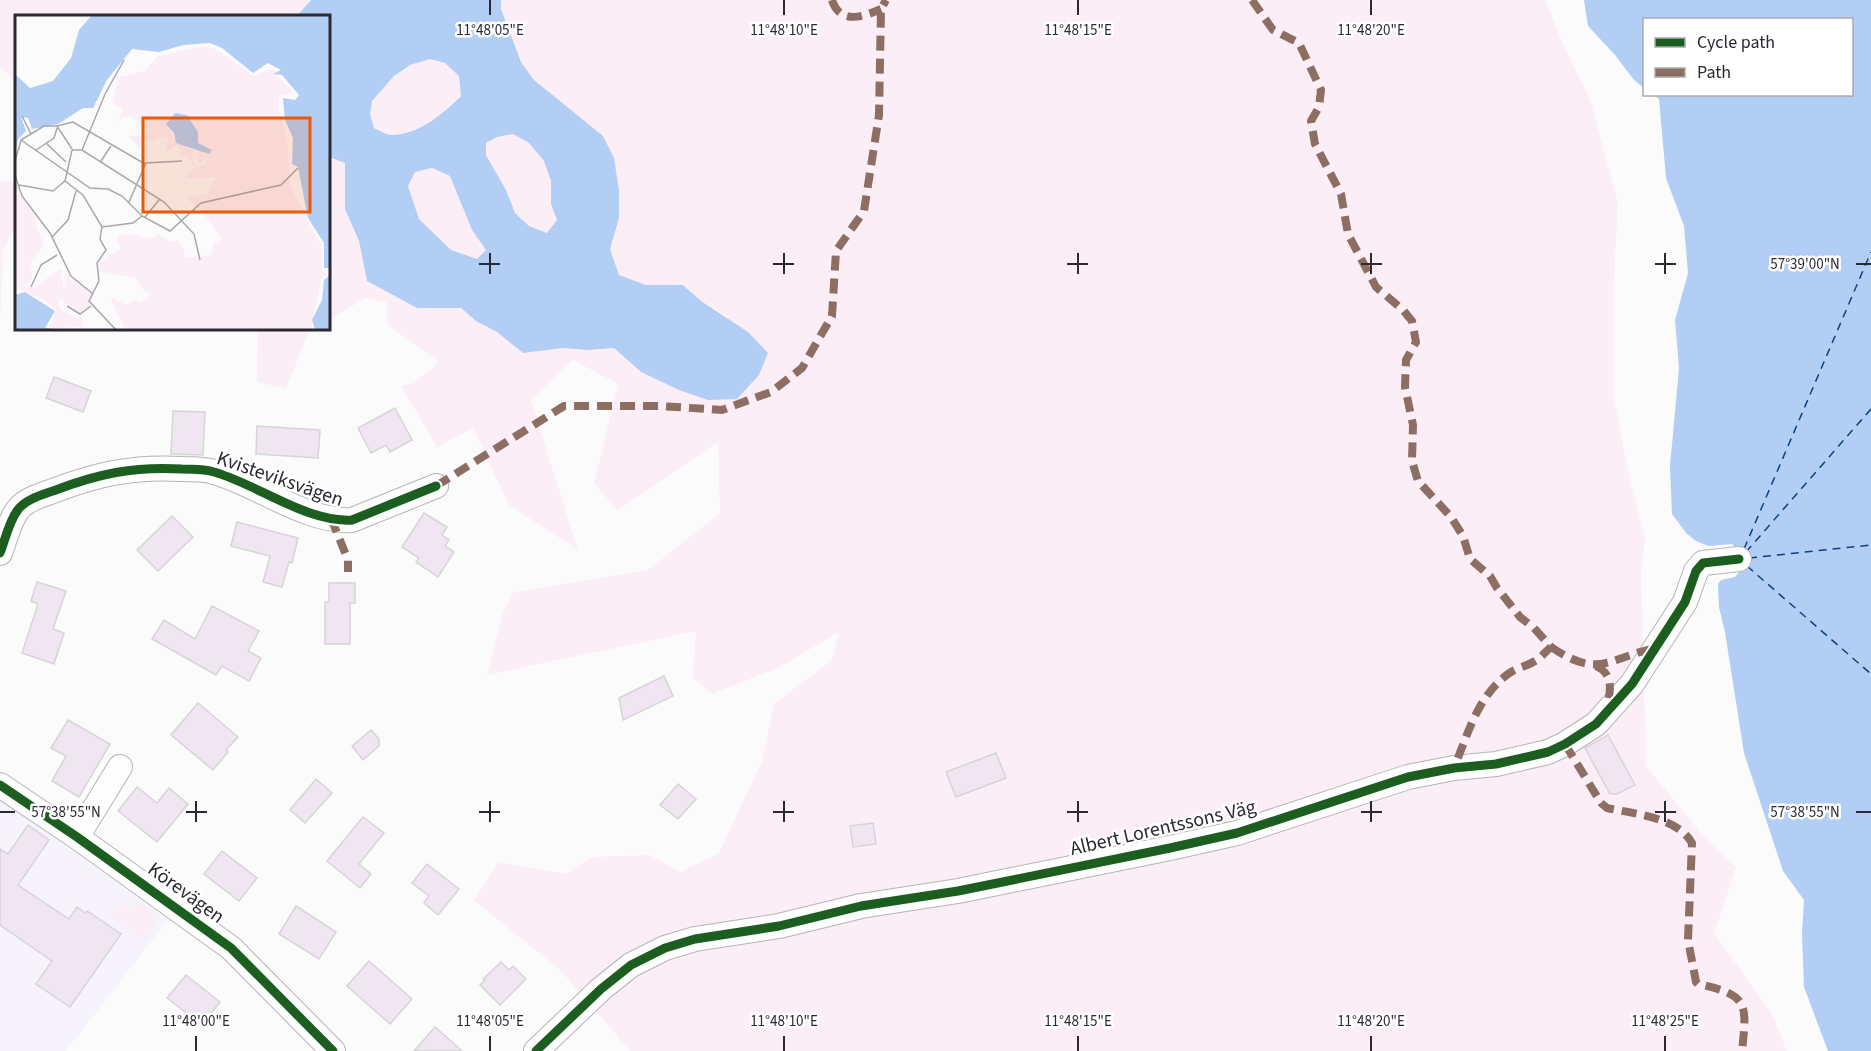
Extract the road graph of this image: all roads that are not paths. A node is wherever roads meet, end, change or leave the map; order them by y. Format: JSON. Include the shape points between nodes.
{"nodes":[{"id":1,"x":436,"y":486,"type":"dead end"},
{"id":2,"x":8,"y":506,"type":"edge"},
{"id":3,"x":0,"y":553,"type":"edge"},
{"id":4,"x":1739,"y":559,"type":"dead end"},
{"id":5,"x":120,"y":767,"type":"dead end"},
{"id":6,"x":0,"y":785,"type":"edge"},
{"id":7,"x":77,"y":837,"type":"junction"},
{"id":8,"x":333,"y":1051,"type":"edge"},
{"id":9,"x":536,"y":1051,"type":"edge"}],
"edges":[{"from":1,"to":2,"type":"street","name":"Kvisteviksvägen","via":[[352,520],[340,521],[214,472],[156,467],[87,478]]},
{"from":2,"to":3,"type":"street","name":"Kvisteviksvägen"},
{"from":4,"to":9,"type":"street","name":"Albert Lorentssons Väg","via":[[1703,563],[1696,571],[1685,602],[1632,684],[1596,724],[1548,752],[1408,777],[1237,833],[1170,848],[958,891],[861,906],[779,926],[694,939],[665,948],[631,966]]},
{"from":5,"to":7,"type":"street"},
{"from":6,"to":7,"type":"street","name":"Körevägen"},
{"from":7,"to":8,"type":"street","name":"Körevägen","via":[[231,948]]}]}
